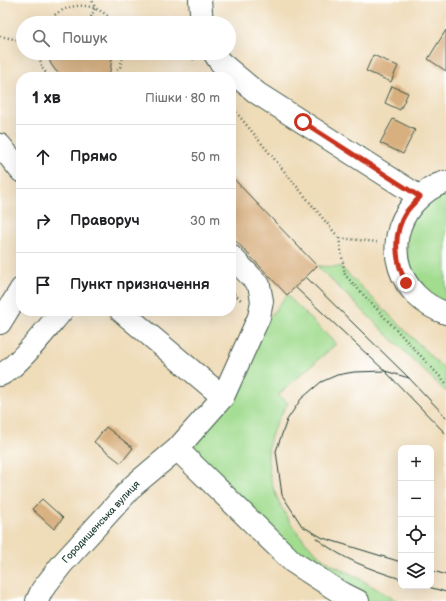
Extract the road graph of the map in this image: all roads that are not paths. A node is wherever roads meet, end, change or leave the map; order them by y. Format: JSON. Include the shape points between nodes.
{"nodes":[{"id":1,"x":200,"y":0,"type":"edge"},
{"id":2,"x":201,"y":16,"type":"edge"},
{"id":3,"x":219,"y":60,"type":"edge"},
{"id":4,"x":232,"y":72,"type":"edge"},
{"id":5,"x":236,"y":75,"type":"edge"},
{"id":6,"x":0,"y":145,"type":"edge"},
{"id":7,"x":16,"y":165,"type":"edge"},
{"id":8,"x":444,"y":179,"type":"edge"},
{"id":9,"x":420,"y":197,"type":"junction"},
{"id":10,"x":236,"y":261,"type":"edge"},
{"id":11,"x":16,"y":297,"type":"edge"},
{"id":12,"x":446,"y":313,"type":"edge"},
{"id":13,"x":58,"y":316,"type":"edge"},
{"id":14,"x":127,"y":316,"type":"edge"},
{"id":15,"x":0,"y":323,"type":"edge"},
{"id":16,"x":0,"y":375,"type":"edge"},
{"id":17,"x":223,"y":397,"type":"junction"},
{"id":18,"x":177,"y":449,"type":"junction"},
{"id":19,"x":37,"y":601,"type":"edge"},
{"id":20,"x":358,"y":601,"type":"edge"}],
"edges":[{"from":1,"to":2,"type":"street"},
{"from":3,"to":4,"type":"street"},
{"from":5,"to":9,"type":"street","via":[[257,93]]},
{"from":6,"to":7,"type":"street"},
{"from":8,"to":9,"type":"street"},
{"from":9,"to":12,"type":"street","via":[[403,220],[396,244],[397,256],[400,269],[412,291],[428,305]]},
{"from":10,"to":17,"type":"street","name":"Городищенська вулиця","via":[[259,286],[262,301],[259,316]]},
{"from":11,"to":15,"type":"street"},
{"from":13,"to":16,"type":"street","via":[[17,362]]},
{"from":14,"to":17,"type":"street"},
{"from":17,"to":18,"type":"street","name":"Городищенська вулиця"},
{"from":18,"to":19,"type":"street","name":"Городищенська вулиця","via":[[134,485],[62,564],[42,590]]},
{"from":18,"to":20,"type":"street","via":[[293,562]]}]}
